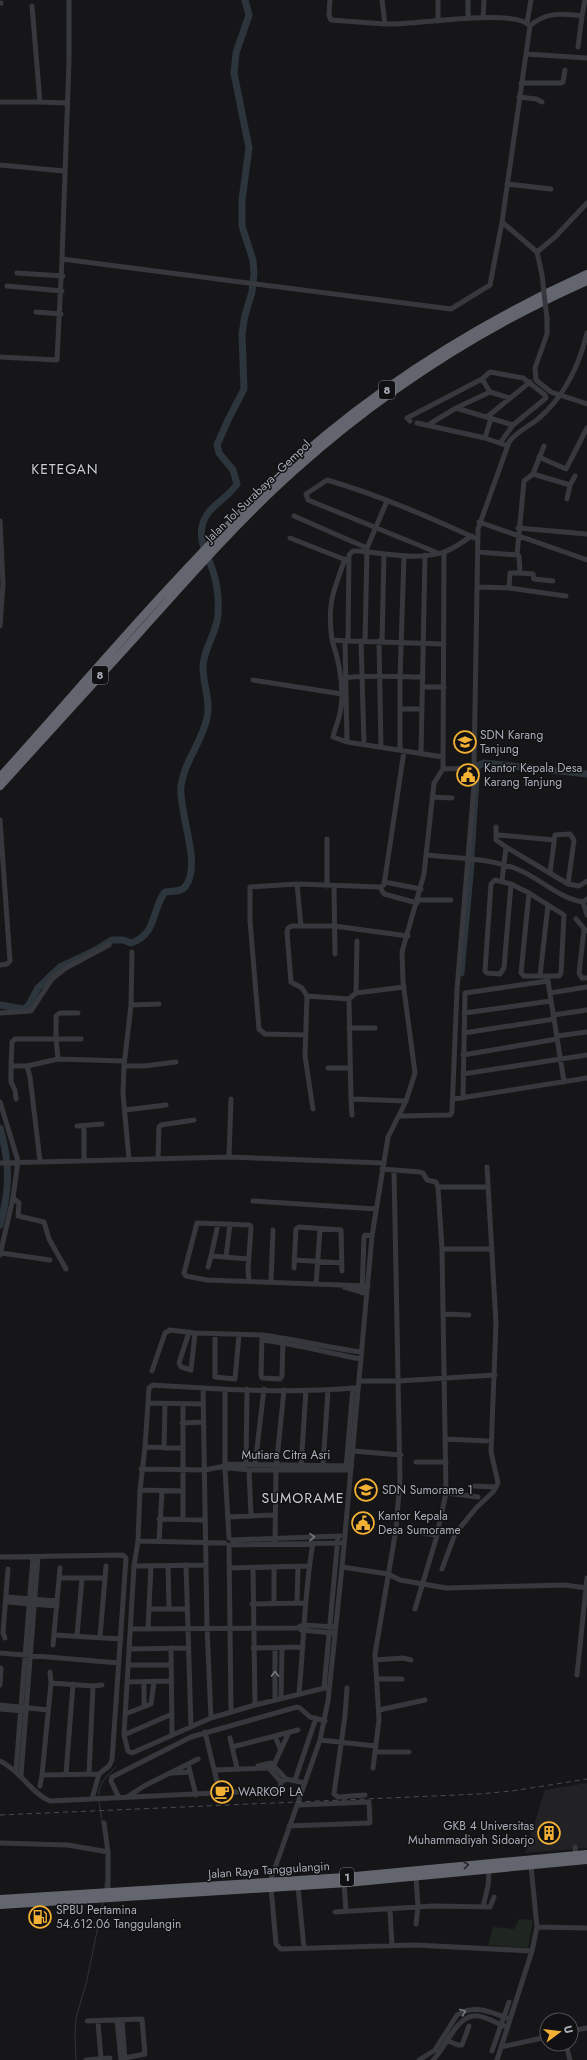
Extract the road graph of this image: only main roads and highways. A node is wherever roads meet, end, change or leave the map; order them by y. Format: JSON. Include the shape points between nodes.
{"nodes":[{"id":1,"x":587,"y":274,"type":"edge"},
{"id":2,"x":587,"y":281,"type":"edge"},
{"id":3,"x":214,"y":545,"type":"junction"},
{"id":4,"x":198,"y":561,"type":"junction"},
{"id":5,"x":0,"y":777,"type":"edge"},
{"id":6,"x":0,"y":786,"type":"edge"},
{"id":7,"x":587,"y":1854,"type":"edge"},
{"id":8,"x":534,"y":1859,"type":"junction"},
{"id":9,"x":587,"y":1860,"type":"edge"},
{"id":10,"x":271,"y":1885,"type":"junction"},
{"id":11,"x":103,"y":1896,"type":"junction"},
{"id":12,"x":0,"y":1899,"type":"edge"},
{"id":13,"x":0,"y":1905,"type":"edge"}],
"edges":[{"from":1,"to":3,"type":"highway","name":"Jalan Tol Surabaya–Gempol","number":"8","via":[[487,325],[432,358],[367,404],[295,462]]},
{"from":2,"to":3,"type":"highway","name":"Jalan Tol Surabaya–Gempol","number":"8","via":[[528,309],[478,337],[390,394],[294,471]]},
{"from":3,"to":4,"type":"highway","name":"Jalan Tol Surabaya–Gempol","number":"8"},
{"from":4,"to":5,"type":"highway","name":"Jalan Tol Surabaya–Gempol","number":"8"},
{"from":4,"to":6,"type":"highway","name":"Jalan Tol Surabaya–Gempol","number":"8"},
{"from":7,"to":8,"type":"highway","name":"Jalan Raya Tanggulangin","number":"1","via":[[576,1851]]},
{"from":8,"to":9,"type":"highway","name":"Jalan Raya Tanggulangin","number":"1"},
{"from":10,"to":8,"type":"highway","name":"Jalan Raya Tanggulangin","number":"1","one_way":true},
{"from":8,"to":10,"type":"highway","name":"Jalan Raya Tanggulangin","number":"1","via":[[489,1870],[344,1883]]},
{"from":10,"to":11,"type":"highway","name":"Jalan Raya Tanggulangin","number":"1"},
{"from":11,"to":12,"type":"highway","name":"Jalan Raya Tanggulangin","number":"1"},
{"from":11,"to":13,"type":"highway","number":"1"}]}
